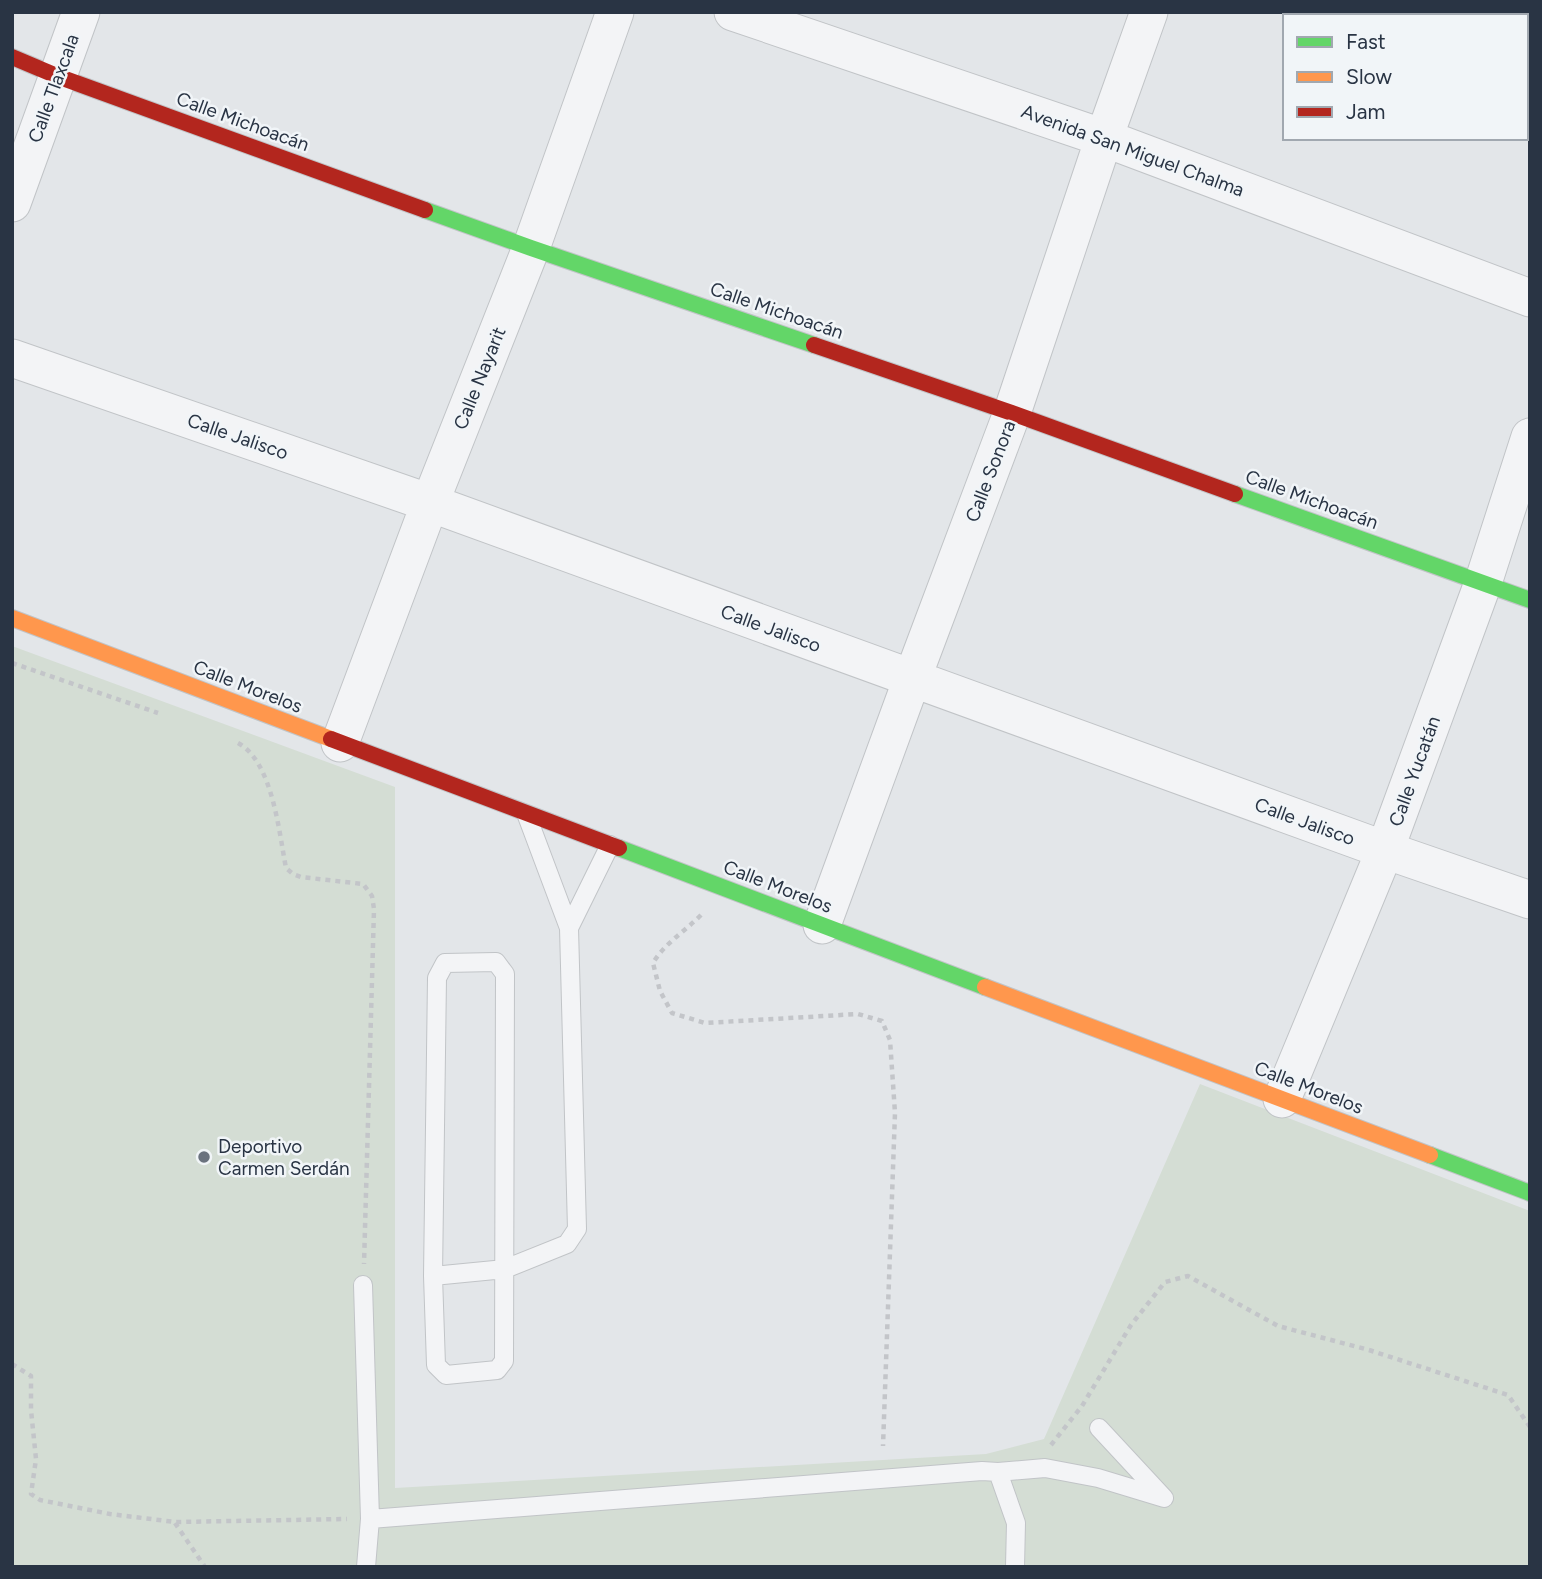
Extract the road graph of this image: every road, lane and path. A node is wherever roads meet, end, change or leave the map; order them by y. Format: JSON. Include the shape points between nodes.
{"nodes":[{"id":1,"x":81,"y":12,"type":"edge"},
{"id":2,"x":615,"y":12,"type":"edge"},
{"id":3,"x":733,"y":12,"type":"edge"},
{"id":4,"x":1149,"y":12,"type":"edge"},
{"id":5,"x":12,"y":57,"type":"edge"},
{"id":6,"x":57,"y":76,"type":"junction"},
{"id":7,"x":1104,"y":138,"type":"junction"},
{"id":8,"x":12,"y":203,"type":"edge"},
{"id":9,"x":531,"y":248,"type":"junction"},
{"id":10,"x":1530,"y":298,"type":"edge"},
{"id":11,"x":12,"y":358,"type":"edge"},
{"id":12,"x":1012,"y":413,"type":"junction"},
{"id":13,"x":1530,"y":437,"type":"edge"},
{"id":14,"x":430,"y":503,"type":"junction"},
{"id":15,"x":1483,"y":583,"type":"junction"},
{"id":16,"x":1530,"y":600,"type":"edge"},
{"id":17,"x":12,"y":618,"type":"edge"},
{"id":18,"x":12,"y":663,"type":"edge"},
{"id":19,"x":912,"y":678,"type":"junction"},
{"id":20,"x":164,"y":715,"type":"dead end"},
{"id":21,"x":236,"y":742,"type":"dead end"},
{"id":22,"x":340,"y":743,"type":"junction"},
{"id":23,"x":526,"y":814,"type":"junction"},
{"id":24,"x":610,"y":845,"type":"junction"},
{"id":25,"x":1385,"y":850,"type":"junction"},
{"id":26,"x":725,"y":888,"type":"junction"},
{"id":27,"x":1530,"y":900,"type":"edge"},
{"id":28,"x":822,"y":925,"type":"junction"},
{"id":29,"x":569,"y":928,"type":"junction"},
{"id":30,"x":1282,"y":1099,"type":"junction"},
{"id":31,"x":1530,"y":1193,"type":"edge"},
{"id":32,"x":505,"y":1269,"type":"junction"},
{"id":33,"x":433,"y":1276,"type":"junction"},
{"id":34,"x":363,"y":1286,"type":"joint"},
{"id":35,"x":12,"y":1364,"type":"edge"},
{"id":36,"x":1530,"y":1427,"type":"edge"},
{"id":37,"x":1099,"y":1428,"type":"dead end"},
{"id":38,"x":883,"y":1446,"type":"dead end"},
{"id":39,"x":1048,"y":1449,"type":"dead end"},
{"id":40,"x":998,"y":1472,"type":"junction"},
{"id":41,"x":370,"y":1518,"type":"junction"},
{"id":42,"x":175,"y":1522,"type":"junction"},
{"id":43,"x":205,"y":1567,"type":"edge"},
{"id":44,"x":366,"y":1567,"type":"edge"},
{"id":45,"x":1014,"y":1567,"type":"edge"}],
"edges":[{"from":1,"to":6,"type":"street","name":"Calle Tlaxcala"},
{"from":2,"to":9,"type":"street","name":"Calle Nayarit"},
{"from":3,"to":7,"type":"street","name":"Avenida San Miguel Chalma"},
{"from":4,"to":7,"type":"street","name":"Calle Sonora"},
{"from":5,"to":6,"type":"street","name":"Calle Michoacán"},
{"from":6,"to":8,"type":"street","name":"Calle Tlaxcala"},
{"from":6,"to":9,"type":"street","name":"Calle Michoacán"},
{"from":7,"to":10,"type":"street","name":"Avenida San Miguel Chalma"},
{"from":7,"to":12,"type":"street","name":"Calle Sonora"},
{"from":9,"to":12,"type":"street","name":"Calle Michoacán"},
{"from":9,"to":14,"type":"street","name":"Calle Nayarit"},
{"from":11,"to":14,"type":"street","name":"Calle Jalisco"},
{"from":12,"to":15,"type":"street","name":"Calle Michoacán"},
{"from":12,"to":19,"type":"street","name":"Calle Sonora"},
{"from":13,"to":15,"type":"street","name":"Calle Yucatán"},
{"from":14,"to":19,"type":"street","name":"Calle Jalisco"},
{"from":14,"to":22,"type":"street","name":"Calle Nayarit"},
{"from":15,"to":16,"type":"street","name":"Calle Michoacán"},
{"from":15,"to":25,"type":"street","name":"Calle Yucatán"},
{"from":17,"to":22,"type":"street","name":"Calle Morelos"},
{"from":18,"to":20,"type":"path"},
{"from":19,"to":25,"type":"street","name":"Calle Jalisco"},
{"from":19,"to":28,"type":"street","name":"Calle Sonora"},
{"from":21,"to":34,"type":"path","via":[[256,760],[268,784],[286,869],[300,877],[363,884],[372,896]]},
{"from":22,"to":23,"type":"street","name":"Calle Morelos"},
{"from":23,"to":24,"type":"street","name":"Calle Morelos"},
{"from":23,"to":29,"type":"lane"},
{"from":24,"to":26,"type":"street","name":"Calle Morelos"},
{"from":24,"to":29,"type":"lane"},
{"from":25,"to":27,"type":"street","name":"Calle Jalisco"},
{"from":25,"to":30,"type":"street","name":"Calle Yucatán"},
{"from":26,"to":28,"type":"street","name":"Calle Morelos"},
{"from":26,"to":38,"type":"path","via":[[653,963],[672,1013],[705,1023],[858,1014],[882,1021],[890,1040],[895,1113]]},
{"from":28,"to":30,"type":"street","name":"Calle Morelos"},
{"from":29,"to":32,"type":"lane","via":[[577,1228],[567,1244]]},
{"from":30,"to":31,"type":"street","name":"Calle Morelos"},
{"from":32,"to":33,"type":"lane"},
{"from":32,"to":33,"type":"lane","via":[[504,1361],[497,1370],[459,1374],[446,1375],[436,1365]]},
{"from":32,"to":33,"type":"lane","via":[[505,974],[496,962],[445,963],[437,978]]},
{"from":34,"to":41,"type":"lane"},
{"from":35,"to":42,"type":"path","via":[[31,1376],[36,1459],[31,1494],[40,1500],[110,1514]]},
{"from":36,"to":39,"type":"path","via":[[1508,1395],[1278,1326],[1188,1276],[1165,1282]]},
{"from":37,"to":40,"type":"lane","via":[[1164,1497],[1045,1468]]},
{"from":40,"to":41,"type":"lane"},
{"from":40,"to":45,"type":"lane","via":[[1016,1522]]},
{"from":41,"to":42,"type":"path"},
{"from":41,"to":44,"type":"lane"},
{"from":42,"to":43,"type":"path"}]}
